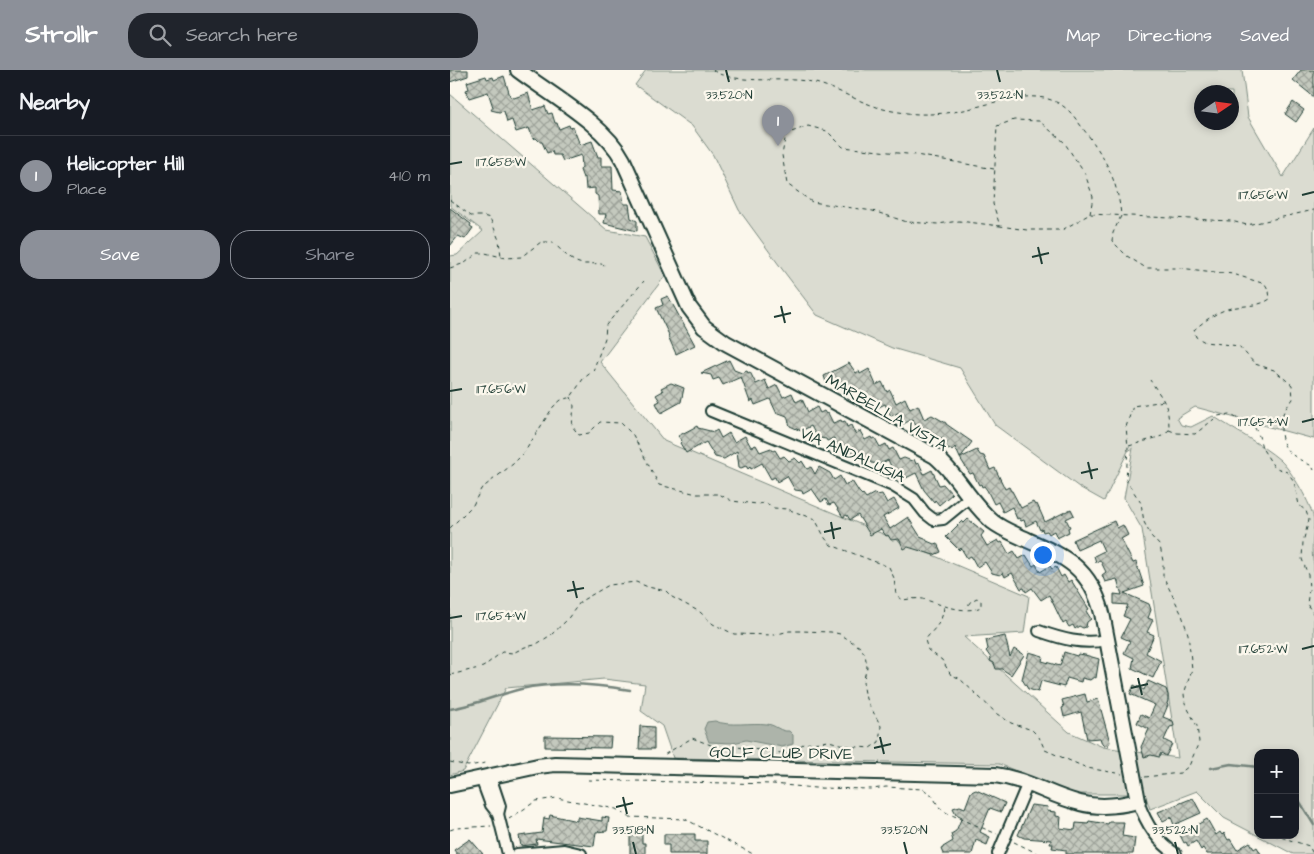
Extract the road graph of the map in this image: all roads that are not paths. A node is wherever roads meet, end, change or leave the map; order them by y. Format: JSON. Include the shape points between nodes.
{"nodes":[{"id":1,"x":518,"y":70,"type":"edge"},
{"id":2,"x":711,"y":411,"type":"dead end"},
{"id":3,"x":970,"y":497,"type":"junction"},
{"id":4,"x":1039,"y":631,"type":"dead end"},
{"id":5,"x":1107,"y":640,"type":"junction"},
{"id":6,"x":486,"y":777,"type":"junction"},
{"id":7,"x":1028,"y":783,"type":"junction"},
{"id":8,"x":450,"y":785,"type":"edge"},
{"id":9,"x":1138,"y":800,"type":"junction"},
{"id":10,"x":508,"y":854,"type":"edge"},
{"id":11,"x":517,"y":854,"type":"edge"},
{"id":12,"x":581,"y":854,"type":"edge"},
{"id":13,"x":998,"y":854,"type":"edge"},
{"id":14,"x":1176,"y":854,"type":"edge"}],
"edges":[{"from":1,"to":3,"type":"street","name":"MARBELLA VISTA","via":[[596,126],[616,148],[688,307],[704,328],[935,456]]},
{"from":2,"to":3,"type":"street","name":"VIA ANDALUSIA","via":[[893,486],[914,499],[934,520],[943,519]]},
{"from":3,"to":5,"type":"street","name":"MARBELLA VISTA","via":[[1005,529],[1055,552],[1077,568],[1090,583],[1100,603]]},
{"from":4,"to":5,"type":"street","via":[[1072,642]]},
{"from":5,"to":9,"type":"street","name":"MARBELLA VISTA"},
{"from":6,"to":7,"type":"street","name":"GOLF CLUB DRIVE","via":[[555,764],[995,774]]},
{"from":6,"to":8,"type":"street","name":"GOLF CLUB DRIVE"},
{"from":6,"to":10,"type":"street","via":[[500,806]]},
{"from":7,"to":9,"type":"street","name":"GOLF CLUB DRIVE","via":[[1090,805]]},
{"from":7,"to":13,"type":"street"},
{"from":9,"to":14,"type":"street","name":"MARBELLA VISTA","via":[[1150,828]]},
{"from":11,"to":12,"type":"street","via":[[564,850]]}]}
